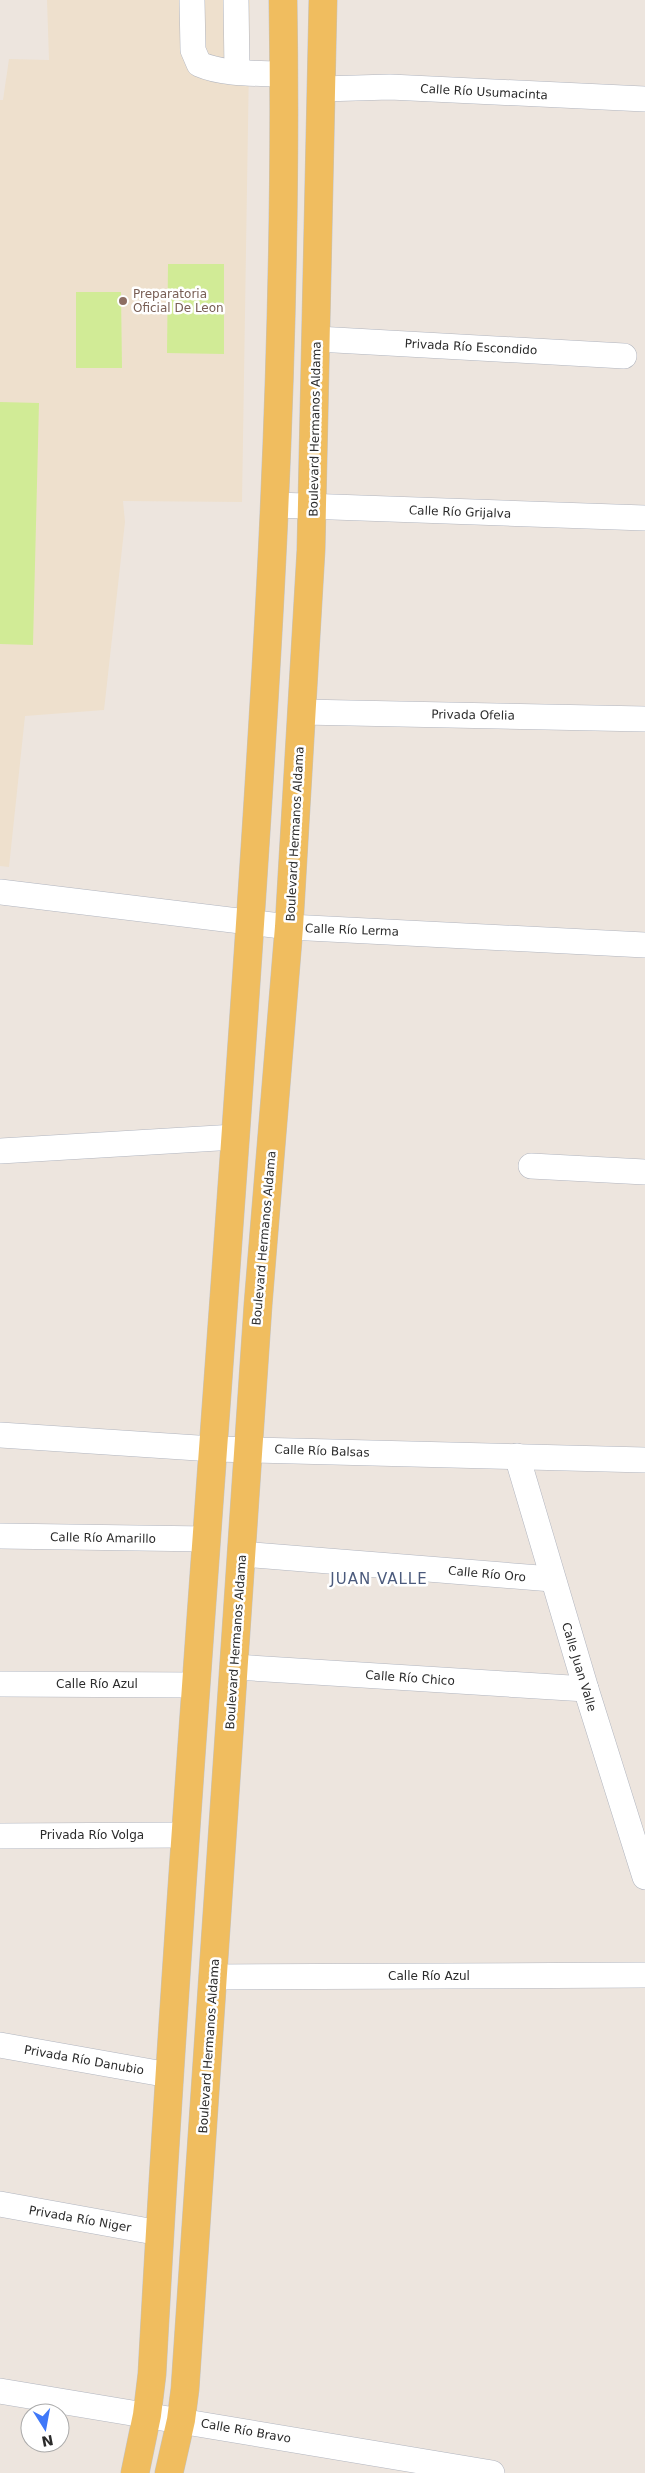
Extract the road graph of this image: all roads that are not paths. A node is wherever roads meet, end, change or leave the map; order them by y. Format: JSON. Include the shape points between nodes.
{"nodes":[{"id":1,"x":192,"y":0,"type":"edge"},
{"id":2,"x":236,"y":0,"type":"edge"},
{"id":3,"x":283,"y":0,"type":"edge"},
{"id":4,"x":323,"y":0,"type":"edge"},
{"id":5,"x":237,"y":71,"type":"junction"},
{"id":6,"x":284,"y":74,"type":"junction"},
{"id":7,"x":322,"y":89,"type":"junction"},
{"id":8,"x":645,"y":99,"type":"edge"},
{"id":9,"x":317,"y":339,"type":"junction"},
{"id":10,"x":624,"y":356,"type":"dead end"},
{"id":11,"x":276,"y":505,"type":"junction"},
{"id":12,"x":314,"y":507,"type":"junction"},
{"id":13,"x":645,"y":518,"type":"edge"},
{"id":14,"x":302,"y":712,"type":"junction"},
{"id":15,"x":645,"y":719,"type":"edge"},
{"id":16,"x":0,"y":892,"type":"edge"},
{"id":17,"x":250,"y":922,"type":"junction"},
{"id":18,"x":289,"y":927,"type":"junction"},
{"id":19,"x":645,"y":945,"type":"edge"},
{"id":20,"x":235,"y":1137,"type":"junction"},
{"id":21,"x":0,"y":1151,"type":"edge"},
{"id":22,"x":531,"y":1166,"type":"dead end"},
{"id":23,"x":645,"y":1172,"type":"edge"},
{"id":24,"x":0,"y":1435,"type":"edge"},
{"id":25,"x":213,"y":1449,"type":"junction"},
{"id":26,"x":249,"y":1449,"type":"junction"},
{"id":27,"x":517,"y":1456,"type":"junction"},
{"id":28,"x":645,"y":1460,"type":"edge"},
{"id":29,"x":0,"y":1536,"type":"edge"},
{"id":30,"x":207,"y":1539,"type":"junction"},
{"id":31,"x":242,"y":1554,"type":"junction"},
{"id":32,"x":552,"y":1579,"type":"junction"},
{"id":33,"x":234,"y":1668,"type":"junction"},
{"id":34,"x":0,"y":1684,"type":"edge"},
{"id":35,"x":195,"y":1685,"type":"junction"},
{"id":36,"x":586,"y":1690,"type":"junction"},
{"id":37,"x":184,"y":1835,"type":"junction"},
{"id":38,"x":0,"y":1836,"type":"edge"},
{"id":39,"x":645,"y":1877,"type":"edge"},
{"id":40,"x":645,"y":1975,"type":"edge"},
{"id":41,"x":214,"y":1977,"type":"junction"},
{"id":42,"x":0,"y":2045,"type":"edge"},
{"id":43,"x":169,"y":2075,"type":"junction"},
{"id":44,"x":0,"y":2204,"type":"edge"},
{"id":45,"x":160,"y":2233,"type":"junction"},
{"id":46,"x":0,"y":2391,"type":"edge"},
{"id":47,"x":147,"y":2414,"type":"junction"},
{"id":48,"x":181,"y":2420,"type":"junction"},
{"id":49,"x":428,"y":2468,"type":"edge"},
{"id":50,"x":135,"y":2473,"type":"edge"},
{"id":51,"x":169,"y":2473,"type":"edge"},
{"id":52,"x":492,"y":2473,"type":"edge"}],
"edges":[{"from":1,"to":5,"type":"street","via":[[194,58],[207,67]]},
{"from":2,"to":5,"type":"street"},
{"from":3,"to":6,"type":"main road"},
{"from":4,"to":7,"type":"main road","name":"Boulevard Hermanos Aldama"},
{"from":5,"to":6,"type":"street"},
{"from":6,"to":11,"type":"main road"},
{"from":7,"to":8,"type":"street","name":"Calle Río Usumacinta","via":[[390,88]]},
{"from":7,"to":9,"type":"main road","name":"Boulevard Hermanos Aldama"},
{"from":9,"to":10,"type":"street","name":"Privada Río Escondido"},
{"from":9,"to":12,"type":"main road","name":"Boulevard Hermanos Aldama"},
{"from":11,"to":12,"type":"street","name":"Calle Río Grijalva"},
{"from":11,"to":17,"type":"main road"},
{"from":12,"to":13,"type":"street","name":"Calle Río Grijalva"},
{"from":12,"to":14,"type":"main road","name":"Boulevard Hermanos Aldama"},
{"from":14,"to":15,"type":"street","name":"Privada Ofelia"},
{"from":14,"to":18,"type":"main road","name":"Boulevard Hermanos Aldama"},
{"from":16,"to":17,"type":"street","name":"Calle Río Lerma"},
{"from":17,"to":18,"type":"street","name":"Calle Río Lerma"},
{"from":17,"to":20,"type":"main road"},
{"from":18,"to":19,"type":"street","name":"Calle Río Lerma"},
{"from":18,"to":26,"type":"main road","name":"Boulevard Hermanos Aldama"},
{"from":20,"to":21,"type":"street"},
{"from":20,"to":25,"type":"main road"},
{"from":22,"to":23,"type":"street"},
{"from":24,"to":25,"type":"street","name":"Calle Río Balsas"},
{"from":25,"to":26,"type":"street","name":"Calle Río Balsas"},
{"from":25,"to":30,"type":"main road"},
{"from":26,"to":27,"type":"street","name":"Calle Río Balsas"},
{"from":26,"to":31,"type":"main road","name":"Boulevard Hermanos Aldama"},
{"from":27,"to":28,"type":"street","name":"Calle Río Balsas"},
{"from":27,"to":32,"type":"street","name":"Calle Juan Valle"},
{"from":29,"to":30,"type":"street","name":"Calle Río Amarillo"},
{"from":30,"to":35,"type":"main road"},
{"from":31,"to":32,"type":"street","name":"Calle Río Oro"},
{"from":31,"to":33,"type":"main road","name":"Boulevard Hermanos Aldama"},
{"from":32,"to":36,"type":"street","name":"Calle Juan Valle"},
{"from":33,"to":36,"type":"street","name":"Calle Río Chico"},
{"from":33,"to":41,"type":"main road","name":"Boulevard Hermanos Aldama"},
{"from":34,"to":35,"type":"street","name":"Calle Río Azul"},
{"from":35,"to":37,"type":"main road"},
{"from":36,"to":39,"type":"street","name":"Calle Juan Valle"},
{"from":37,"to":38,"type":"street","name":"Privada Río Volga"},
{"from":37,"to":43,"type":"main road"},
{"from":40,"to":41,"type":"street","name":"Calle Río Azul"},
{"from":41,"to":48,"type":"main road","name":"Boulevard Hermanos Aldama"},
{"from":42,"to":43,"type":"street","name":"Privada Río Danubio"},
{"from":43,"to":45,"type":"main road"},
{"from":44,"to":45,"type":"street","name":"Privada Río Niger"},
{"from":45,"to":47,"type":"main road"},
{"from":46,"to":47,"type":"street","name":"Calle Río Bravo"},
{"from":47,"to":48,"type":"street","name":"Calle Río Bravo"},
{"from":47,"to":50,"type":"main road"},
{"from":48,"to":49,"type":"street","name":"Calle Río Bravo"},
{"from":48,"to":51,"type":"main road","name":"Boulevard Hermanos Aldama"},
{"from":49,"to":52,"type":"street","name":"Calle Río Bravo"}]}
